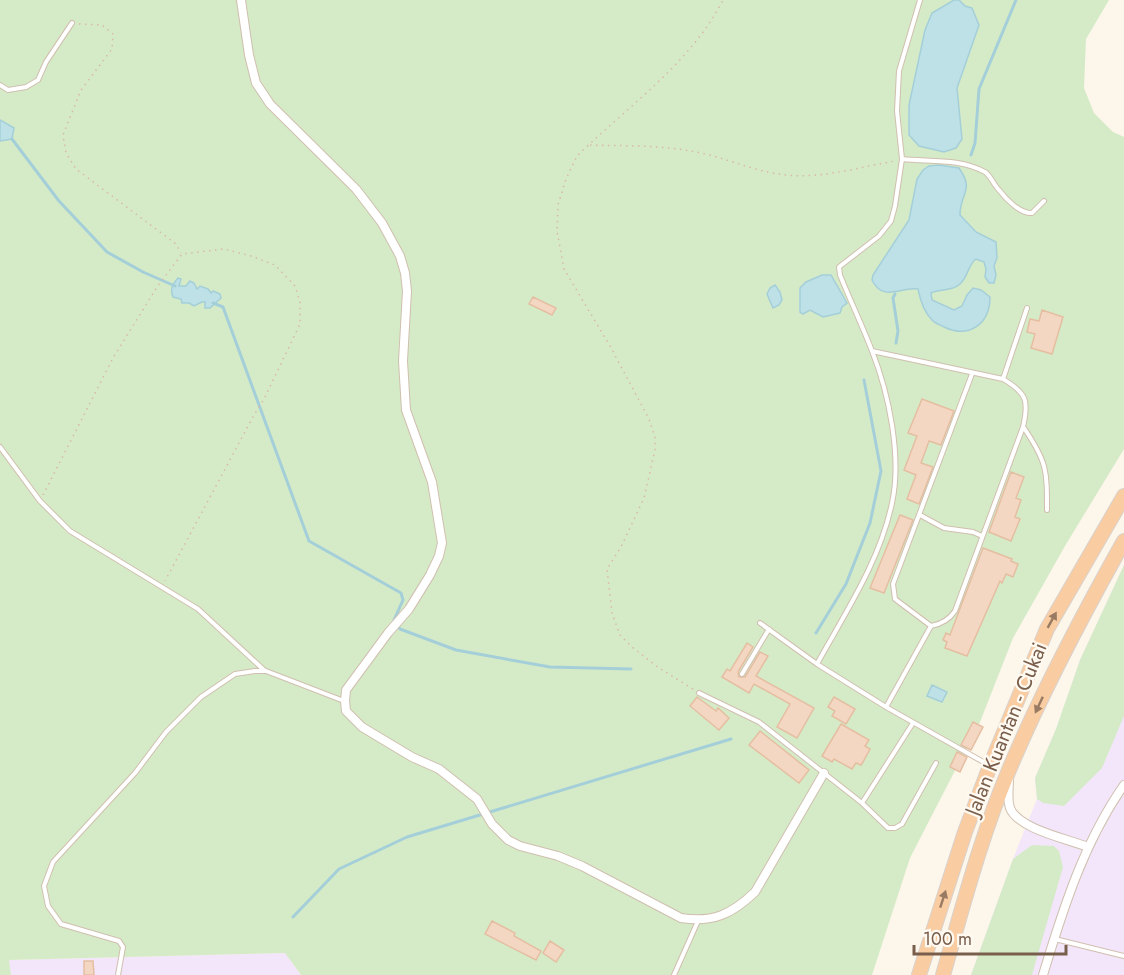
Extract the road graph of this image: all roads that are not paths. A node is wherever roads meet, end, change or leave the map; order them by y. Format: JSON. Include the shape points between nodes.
{"nodes":[{"id":1,"x":241,"y":0,"type":"edge"},
{"id":2,"x":920,"y":0,"type":"edge"},
{"id":3,"x":72,"y":23,"type":"road end"},
{"id":4,"x":0,"y":85,"type":"edge"},
{"id":5,"x":902,"y":159,"type":"junction"},
{"id":6,"x":1044,"y":201,"type":"dead end"},
{"id":7,"x":1027,"y":308,"type":"dead end"},
{"id":8,"x":873,"y":351,"type":"junction"},
{"id":9,"x":972,"y":374,"type":"junction"},
{"id":10,"x":1003,"y":380,"type":"junction"},
{"id":11,"x":1023,"y":427,"type":"junction"},
{"id":12,"x":0,"y":447,"type":"edge"},
{"id":13,"x":1124,"y":496,"type":"edge"},
{"id":14,"x":1047,"y":510,"type":"dead end"},
{"id":15,"x":920,"y":515,"type":"junction"},
{"id":16,"x":982,"y":536,"type":"junction"},
{"id":17,"x":1124,"y":541,"type":"edge"},
{"id":18,"x":760,"y":623,"type":"dead end"},
{"id":19,"x":931,"y":626,"type":"junction"},
{"id":20,"x":769,"y":629,"type":"junction"},
{"id":21,"x":817,"y":664,"type":"junction"},
{"id":22,"x":266,"y":671,"type":"junction"},
{"id":23,"x":742,"y":674,"type":"dead end"},
{"id":24,"x":699,"y":693,"type":"road end"},
{"id":25,"x":345,"y":701,"type":"junction"},
{"id":26,"x":886,"y":707,"type":"junction"},
{"id":27,"x":913,"y":723,"type":"junction"},
{"id":28,"x":936,"y":763,"type":"dead end"},
{"id":29,"x":990,"y":766,"type":"junction"},
{"id":30,"x":1009,"y":770,"type":"junction"},
{"id":31,"x":824,"y":773,"type":"junction"},
{"id":32,"x":1124,"y":785,"type":"edge"},
{"id":33,"x":862,"y":803,"type":"junction"},
{"id":34,"x":1088,"y":847,"type":"junction"},
{"id":35,"x":698,"y":921,"type":"junction"},
{"id":36,"x":1054,"y":939,"type":"junction"},
{"id":37,"x":1124,"y":956,"type":"edge"},
{"id":38,"x":118,"y":975,"type":"edge"},
{"id":39,"x":674,"y":975,"type":"edge"},
{"id":40,"x":919,"y":975,"type":"edge"},
{"id":41,"x":943,"y":975,"type":"edge"},
{"id":42,"x":1043,"y":975,"type":"edge"}],
"edges":[{"from":1,"to":25,"type":"street","via":[[256,83],[270,104],[356,189],[382,223],[405,273],[406,410],[432,482],[442,543],[430,575],[409,609],[346,690]]},
{"from":2,"to":5,"type":"lane","via":[[899,71],[897,111]]},
{"from":3,"to":4,"type":"lane","via":[[38,80],[8,90]]},
{"from":5,"to":6,"type":"lane","via":[[972,166],[988,174],[999,190],[1028,214]]},
{"from":5,"to":8,"type":"lane","via":[[891,221],[866,248],[839,267]]},
{"from":7,"to":10,"type":"lane"},
{"from":8,"to":9,"type":"lane"},
{"from":8,"to":21,"type":"lane","via":[[893,434],[896,469],[892,503],[881,541],[862,583]]},
{"from":9,"to":10,"type":"lane"},
{"from":9,"to":15,"type":"lane"},
{"from":10,"to":11,"type":"lane","via":[[1021,391],[1025,400]]},
{"from":11,"to":14,"type":"lane","via":[[1046,470]]},
{"from":11,"to":16,"type":"lane"},
{"from":12,"to":22,"type":"lane","via":[[40,501],[70,531],[214,621]]},
{"from":29,"to":13,"type":"highway","name":"Jalan Kuantan - Cukai","one_way":true,"via":[[1047,629]]},
{"from":15,"to":16,"type":"lane","via":[[944,528]]},
{"from":15,"to":19,"type":"lane","via":[[893,591],[901,605]]},
{"from":16,"to":19,"type":"lane","via":[[956,611],[940,625]]},
{"from":17,"to":30,"type":"highway","name":"Jalan Kuantan - Cukai","one_way":true,"via":[[1072,635]]},
{"from":18,"to":20,"type":"lane"},
{"from":19,"to":26,"type":"lane"},
{"from":20,"to":21,"type":"lane"},
{"from":20,"to":23,"type":"lane"},
{"from":21,"to":26,"type":"lane"},
{"from":22,"to":25,"type":"lane"},
{"from":22,"to":38,"type":"lane","via":[[235,674],[201,697],[53,862],[44,886],[48,906],[61,924],[118,940],[123,947]]},
{"from":24,"to":31,"type":"lane","via":[[759,722]]},
{"from":25,"to":35,"type":"street","via":[[346,711],[362,727],[439,769],[477,799],[492,825],[508,840],[558,856],[681,918]]},
{"from":26,"to":27,"type":"lane"},
{"from":27,"to":29,"type":"lane"},
{"from":27,"to":33,"type":"lane"},
{"from":28,"to":33,"type":"lane","via":[[902,824],[895,828],[888,828]]},
{"from":40,"to":29,"type":"highway","name":"Jalan Kuantan - Cukai","one_way":true},
{"from":30,"to":34,"type":"street","via":[[1010,807],[1016,817],[1027,825]]},
{"from":30,"to":41,"type":"highway","name":"Jalan Kuantan - Cukai","via":[[980,847]]},
{"from":31,"to":33,"type":"lane"},
{"from":31,"to":35,"type":"street","via":[[755,892],[739,908]]},
{"from":32,"to":34,"type":"street"},
{"from":34,"to":36,"type":"street"},
{"from":35,"to":39,"type":"lane"},
{"from":36,"to":37,"type":"lane"},
{"from":36,"to":42,"type":"street"}]}
